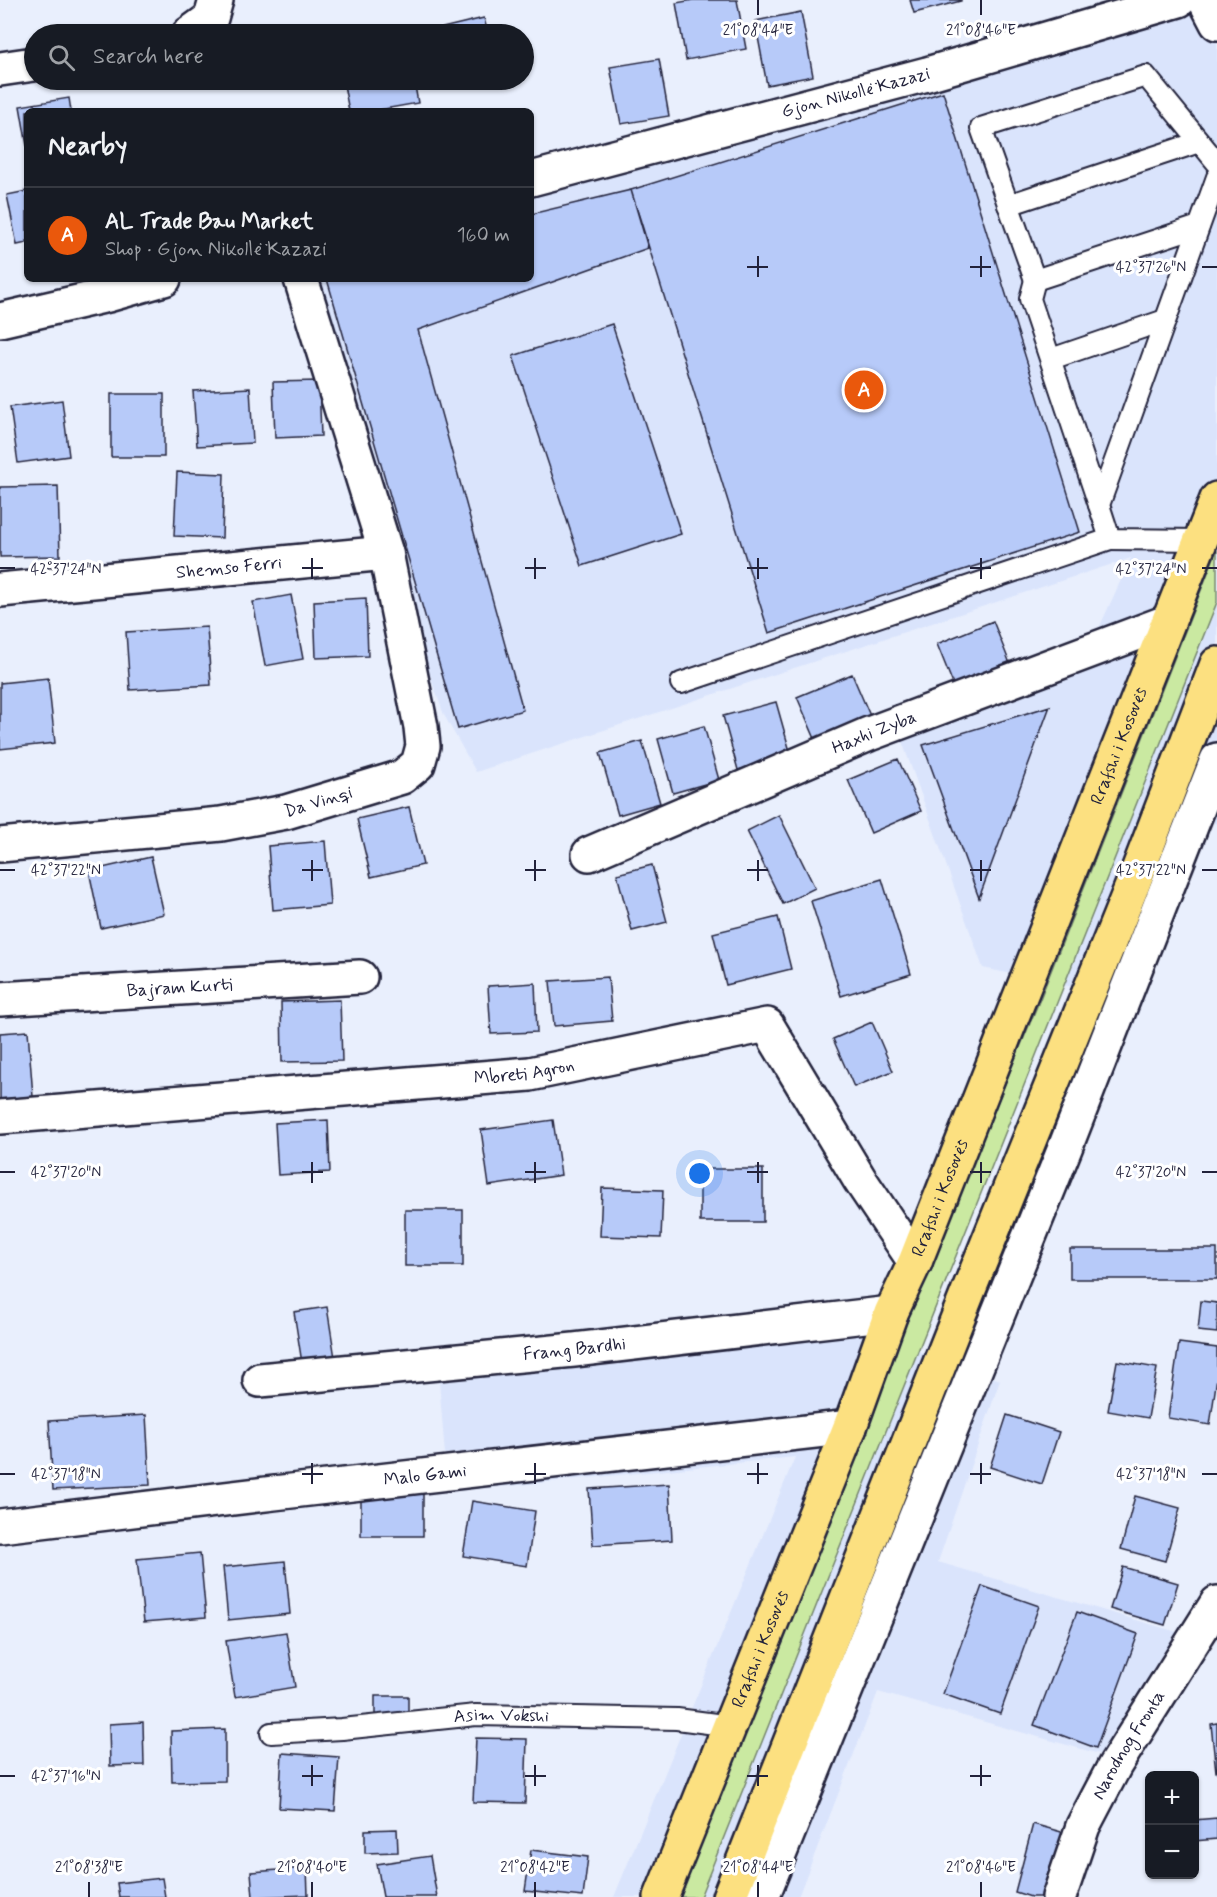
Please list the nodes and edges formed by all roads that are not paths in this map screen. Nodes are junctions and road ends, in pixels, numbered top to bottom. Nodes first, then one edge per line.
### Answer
1 (216, 0) edge
2 (1179, 0) edge
3 (1205, 0) edge
4 (1217, 23) edge
5 (202, 24) edge
6 (24, 65) edge
7 (0, 69) edge
8 (1199, 142) junction
9 (1217, 163) edge
10 (1217, 177) edge
11 (534, 178) edge
12 (1008, 205) junction
13 (1199, 226) junction
14 (1035, 280) junction
15 (154, 282) edge
16 (302, 282) edge
17 (0, 320) edge
18 (1165, 320) junction
19 (1051, 359) junction
20 (1217, 499) edge
21 (1099, 504) junction
22 (1110, 539) junction
23 (1201, 540) junction
24 (386, 553) junction
25 (0, 590) edge
26 (1167, 622) junction
27 (1217, 664) edge
28 (681, 683) dead end
29 (1217, 760) edge
30 (0, 845) edge
31 (589, 854) dead end
32 (360, 977) dead end
33 (0, 999) edge
34 (0, 1117) edge
35 (915, 1262) junction
36 (891, 1313) junction
37 (260, 1380) dead end
38 (850, 1427) junction
39 (0, 1526) edge
40 (1217, 1603) edge
41 (731, 1726) junction
42 (271, 1733) dead end
43 (661, 1897) edge
44 (729, 1897) edge
45 (762, 1897) edge
46 (1059, 1897) edge

1 - 5 street
2 - 11 street, Gjon Nikollë Kazazi
3 - 4 street
6 - 7 street
8 - 9 lane
8 - 12 lane
8 - 12 lane
10 - 13 lane
12 - 14 lane
13 - 14 lane
13 - 18 lane
14 - 19 lane
15 - 17 street
16 - 24 street
18 - 19 lane
18 - 21 lane
19 - 21 lane
20 - 23 highway, Rrafshi i Kosovës
21 - 22 lane
22 - 23 lane
22 - 28 lane
23 - 26 highway, Rrafshi i Kosovës
24 - 25 street, Shemso Ferri
24 - 30 street, Da Vinqi
26 - 31 street, Haxhi Zyba
26 - 35 highway, Rrafshi i Kosovës
27 - 44 highway
29 - 45 street
32 - 33 street, Bajram Kurti
34 - 35 street, Mbreti Agron
35 - 36 highway, Rrafshi i Kosovës
36 - 37 street, Frang Bardhi
36 - 38 highway, Rrafshi i Kosovës
38 - 39 street, Malo Gami
38 - 41 highway, Rrafshi i Kosovës
40 - 46 street, Narodnog Fronta
41 - 42 lane, Asim Vokshi
41 - 43 highway, Rrafshi i Kosovës

